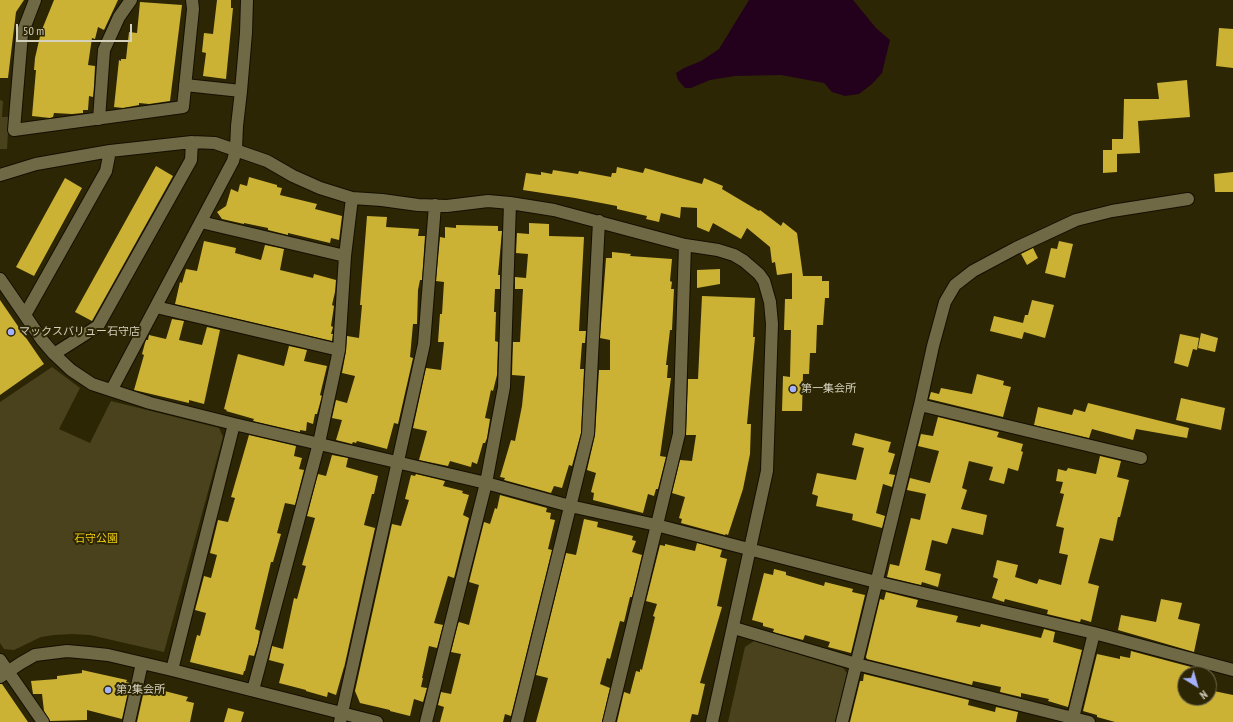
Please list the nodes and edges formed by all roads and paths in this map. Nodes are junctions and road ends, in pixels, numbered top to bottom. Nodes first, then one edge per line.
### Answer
1 (34, 0) edge
2 (131, 0) edge
3 (192, 0) edge
4 (247, 0) edge
5 (185, 85) junction
6 (241, 91) junction
7 (99, 119) junction
8 (192, 142) junction
9 (236, 149) junction
10 (110, 151) junction
11 (0, 175) edge
12 (352, 198) junction
13 (1188, 199) dead end
14 (510, 203) junction
15 (435, 205) junction
16 (599, 221) junction
17 (201, 222) junction
18 (685, 245) junction
19 (345, 256) junction
20 (0, 279) edge
21 (156, 307) junction
22 (25, 315) junction
23 (339, 350) junction
24 (54, 354) junction
25 (112, 390) junction
26 (920, 405) junction
27 (234, 424) junction
28 (319, 443) junction
29 (1141, 458) dead end
30 (398, 461) junction
31 (486, 483) junction
32 (570, 506) junction
33 (656, 525) junction
34 (749, 550) junction
35 (876, 582) junction
36 (734, 628) junction
37 (1094, 633) junction
38 (0, 660) edge
39 (142, 663) junction
40 (856, 664) junction
41 (172, 670) junction
42 (1233, 670) edge
43 (4, 674) edge
44 (253, 690) junction
45 (341, 718) edge
46 (1072, 720) edge
47 (43, 722) edge
48 (129, 722) edge
49 (377, 722) edge
50 (426, 722) edge
51 (517, 722) edge
52 (609, 722) edge
53 (712, 722) edge
54 (842, 722) edge
55 (1089, 722) edge

1 - 7 street
2 - 7 street
3 - 5 street
4 - 6 street
5 - 6 street
5 - 7 street
6 - 9 street
8 - 9 street
8 - 10 street
8 - 24 street
9 - 12 street
9 - 17 street
10 - 11 street
10 - 22 street
12 - 15 street
12 - 19 street
13 - 26 street
14 - 15 street
14 - 16 street
14 - 31 street
15 - 30 street
16 - 18 street
16 - 32 street
17 - 19 street
17 - 21 street
18 - 33 street
18 - 34 street
19 - 23 street
20 - 22 street
21 - 23 street
21 - 25 street
22 - 24 street
23 - 28 street
24 - 25 street
25 - 27 street
26 - 29 street
26 - 35 street
27 - 28 street
27 - 41 street
28 - 30 street
28 - 44 street
30 - 31 street
30 - 45 street
31 - 32 street
31 - 50 street
32 - 33 street
32 - 51 street
33 - 34 street
33 - 52 street
34 - 35 street
34 - 36 street
35 - 37 street
35 - 40 street
36 - 40 street
36 - 53 street
37 - 42 street
37 - 46 street
38 - 43 street
39 - 41 street
39 - 43 street
39 - 48 street
40 - 46 street
40 - 54 street
41 - 44 street
43 - 47 street
44 - 45 street
45 - 49 street
46 - 55 street

